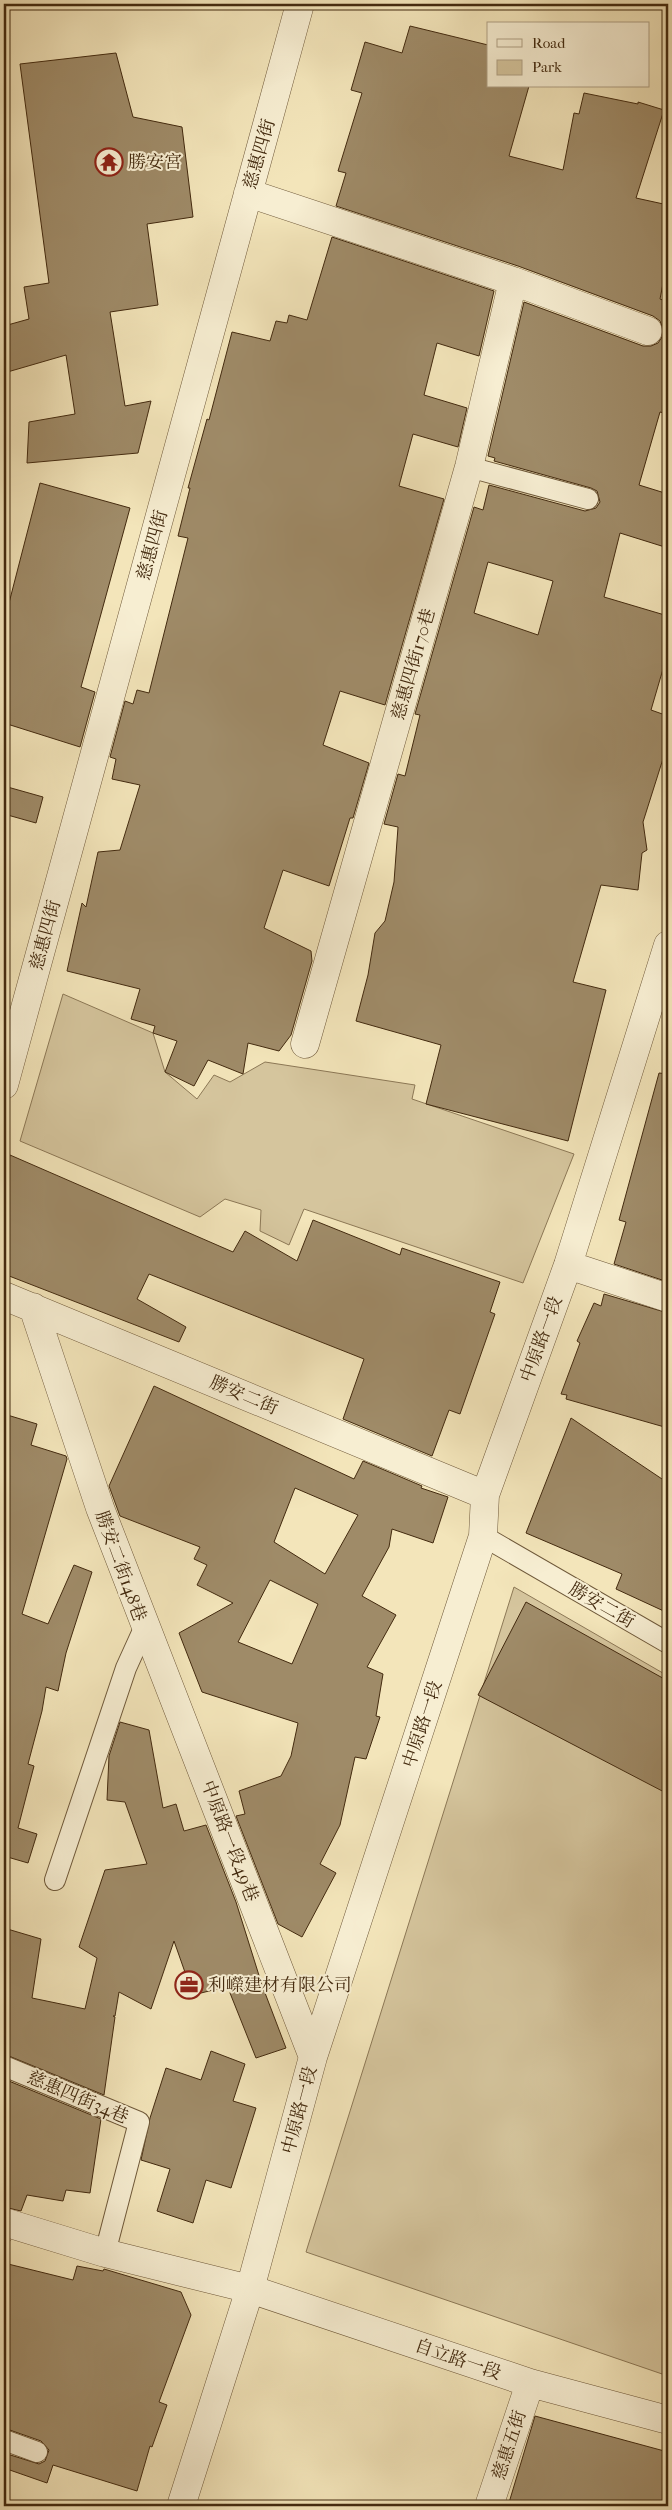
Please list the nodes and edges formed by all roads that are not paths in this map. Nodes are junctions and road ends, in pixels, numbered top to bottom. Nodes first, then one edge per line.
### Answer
1 (300, 4) edge
2 (248, 192) junction
3 (513, 281) junction
4 (648, 331) dead end
5 (469, 467) junction
6 (588, 499) dead end
7 (668, 945) edge
8 (305, 1044) dead end
9 (4, 1085) edge
10 (568, 1265) junction
11 (4, 1296) edge
12 (668, 1298) edge
13 (33, 1307) junction
14 (485, 1495) junction
15 (483, 1536) junction
16 (146, 1624) junction
17 (668, 1643) edge
18 (55, 1880) dead end
19 (313, 2057) junction
20 (4, 2066) edge
21 (4, 2222) edge
22 (105, 2253) junction
23 (250, 2289) junction
24 (530, 2383) junction
25 (668, 2420) edge
26 (4, 2440) edge
27 (37, 2452) dead end
28 (181, 2506) edge
29 (489, 2506) edge

1 - 2 street, 慈惠四街
2 - 3 street
2 - 9 street, 慈惠四街
3 - 4 street
3 - 5 street, 慈惠四街170巷
5 - 6 lane
5 - 8 street, 慈惠四街170巷
7 - 10 street, 中原路一段
10 - 12 street
10 - 14 street, 中原路一段
11 - 13 street, 勝安二街
13 - 14 street, 勝安二街
13 - 16 street, 勝安二街148巷
14 - 15 street, 中原路一段
15 - 17 lane, 勝安二街
15 - 19 street, 中原路一段
16 - 18 lane, 勝安二街148巷
16 - 19 street, 中原路一段49巷
19 - 23 street, 中原路一段
20 - 22 lane, 慈惠四街34巷
21 - 22 street, 自立路一段
22 - 23 street, 自立路一段
23 - 24 street, 自立路一段
23 - 28 street, 中原路一段
24 - 25 street, 自立路一段
24 - 29 street, 慈惠五街
26 - 27 lane

